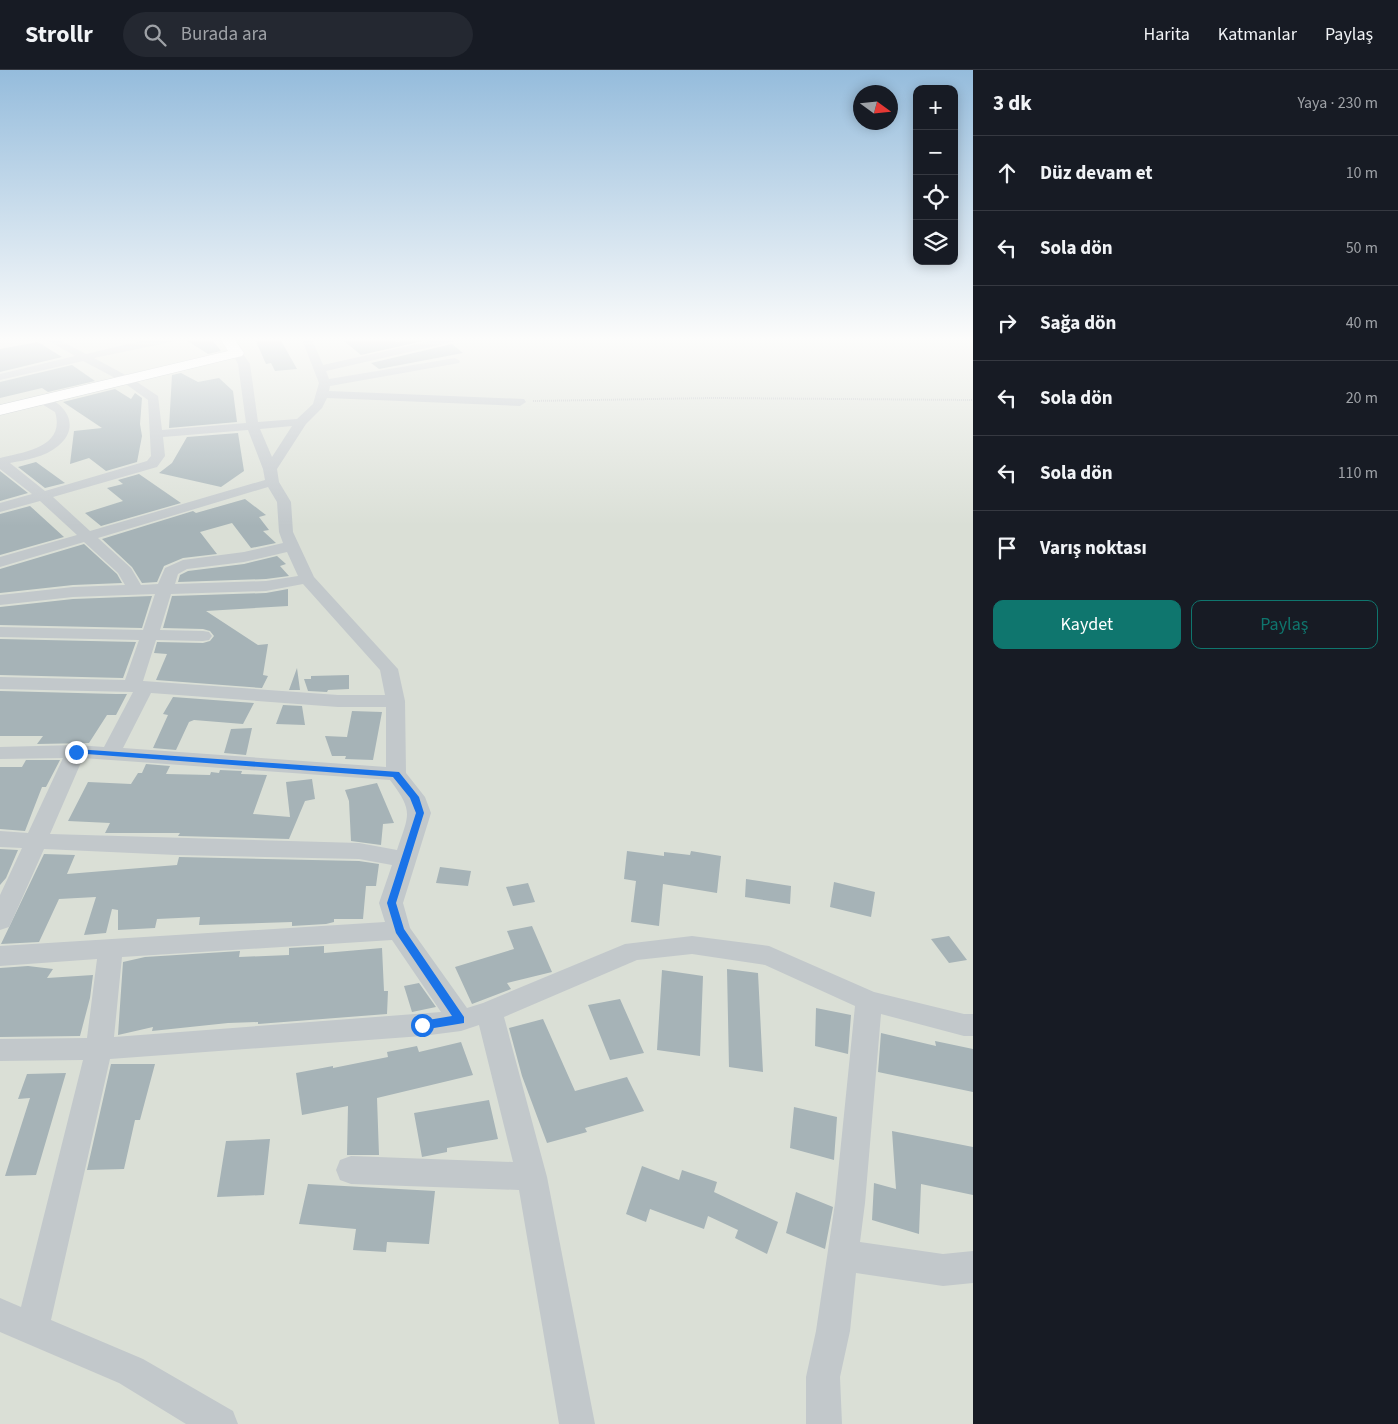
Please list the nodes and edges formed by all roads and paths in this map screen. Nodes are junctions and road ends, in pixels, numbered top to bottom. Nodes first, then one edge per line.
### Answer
1 (44, 400) joint
2 (154, 400) edge
3 (249, 400) edge
4 (320, 400) edge
5 (493, 400) edge
6 (607, 400) edge
7 (856, 400) edge
8 (961, 400) edge
9 (520, 402) joint
10 (0, 410) edge
11 (301, 422) junction
12 (252, 425) junction
13 (155, 434) junction
14 (0, 462) edge
15 (271, 475) junction
16 (43, 496) junction
17 (0, 508) edge
18 (86, 535) junction
19 (292, 546) junction
20 (0, 562) edge
21 (307, 579) junction
22 (135, 589) junction
23 (166, 589) junction
24 (0, 600) edge
25 (0, 632) edge
26 (150, 635) junction
27 (203, 636) dead end
28 (0, 683) edge
29 (138, 687) junction
30 (396, 701) junction
31 (76, 752) junction
32 (0, 753) edge
33 (110, 754) junction
34 (396, 774) junction
35 (0, 839) edge
36 (36, 840) junction
37 (405, 859) junction
38 (0, 921) edge
39 (399, 930) junction
40 (112, 948) junction
41 (0, 956) edge
42 (869, 1001) junction
43 (475, 1016) junction
44 (973, 1025) edge
45 (99, 1049) junction
46 (0, 1050) edge
47 (351, 1170) dead end
48 (532, 1177) junction
49 (842, 1254) junction
50 (973, 1267) edge
51 (0, 1315) edge
52 (32, 1330) junction
53 (220, 1424) edge
54 (577, 1424) edge
55 (824, 1424) edge

1 - 10 street
1 - 14 street
2 - 13 street
3 - 12 street
4 - 11 street
5 - 9 street
6 - 9 path
7 - 8 path
11 - 12 street
11 - 15 street
12 - 13 street
12 - 15 street
13 - 16 street
14 - 16 street
15 - 18 street
15 - 19 street
16 - 17 street
16 - 18 street
18 - 20 street
18 - 22 street
19 - 21 street
19 - 23 street
21 - 23 street
21 - 30 street
22 - 23 street
22 - 24 street
23 - 26 street
25 - 26 street
26 - 27 street
26 - 29 street
28 - 29 street
29 - 30 street
29 - 33 street
30 - 34 street
31 - 32 street
31 - 33 street
31 - 36 street
33 - 34 street
34 - 37 street
35 - 36 street
36 - 37 street
36 - 38 street
37 - 39 street
39 - 40 street
39 - 43 street
40 - 41 street
40 - 45 street
42 - 43 street
42 - 44 street
42 - 49 street
43 - 45 street
43 - 48 street
45 - 46 street
45 - 52 street
47 - 48 street
48 - 54 street
49 - 50 street
49 - 55 street
51 - 52 street
52 - 53 street

